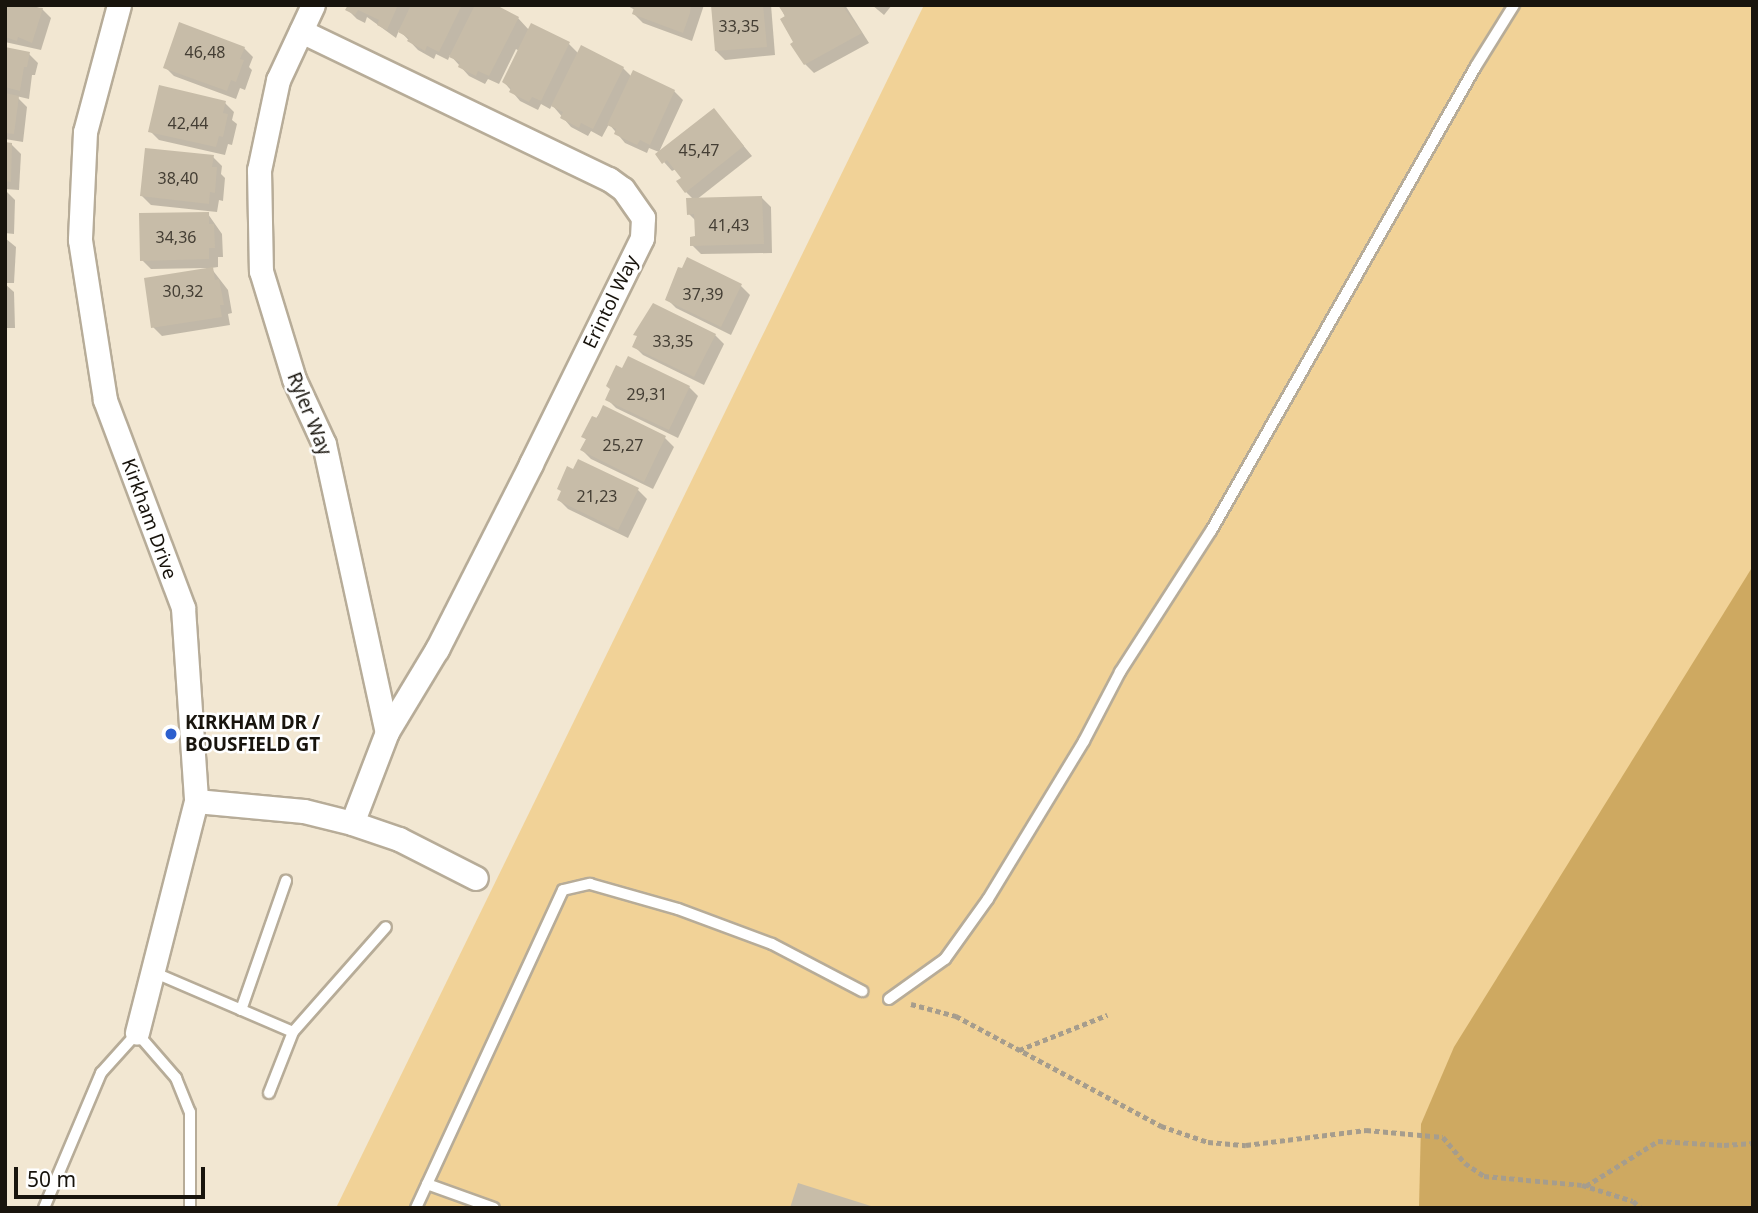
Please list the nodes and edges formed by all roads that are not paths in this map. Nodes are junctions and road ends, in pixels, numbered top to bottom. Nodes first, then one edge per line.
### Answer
1 (119, 5) edge
2 (313, 5) edge
3 (1514, 5) edge
4 (301, 31) junction
5 (387, 732) junction
6 (196, 801) junction
7 (352, 823) junction
8 (476, 877) dead end
9 (286, 881) dead end
10 (386, 927) dead end
11 (153, 972) junction
12 (862, 991) dead end
13 (889, 999) road end
14 (241, 1010) junction
15 (137, 1032) junction
16 (293, 1032) junction
17 (269, 1093) dead end
18 (427, 1184) junction
19 (44, 1208) edge
20 (190, 1208) edge
21 (416, 1208) edge
22 (494, 1208) edge

1 - 6 street, Kirkham Drive
2 - 4 street, Ryler Way
3 - 13 lane
4 - 5 street, Ryler Way
4 - 5 street, Erintol Way
5 - 7 street
6 - 7 street
6 - 11 street, Kirkham Drive
7 - 8 street
9 - 14 lane
10 - 16 lane
11 - 14 lane
11 - 15 street, Kirkham Drive
12 - 18 lane
14 - 16 lane
15 - 19 lane
15 - 20 lane
16 - 17 lane
18 - 21 lane
18 - 22 lane

